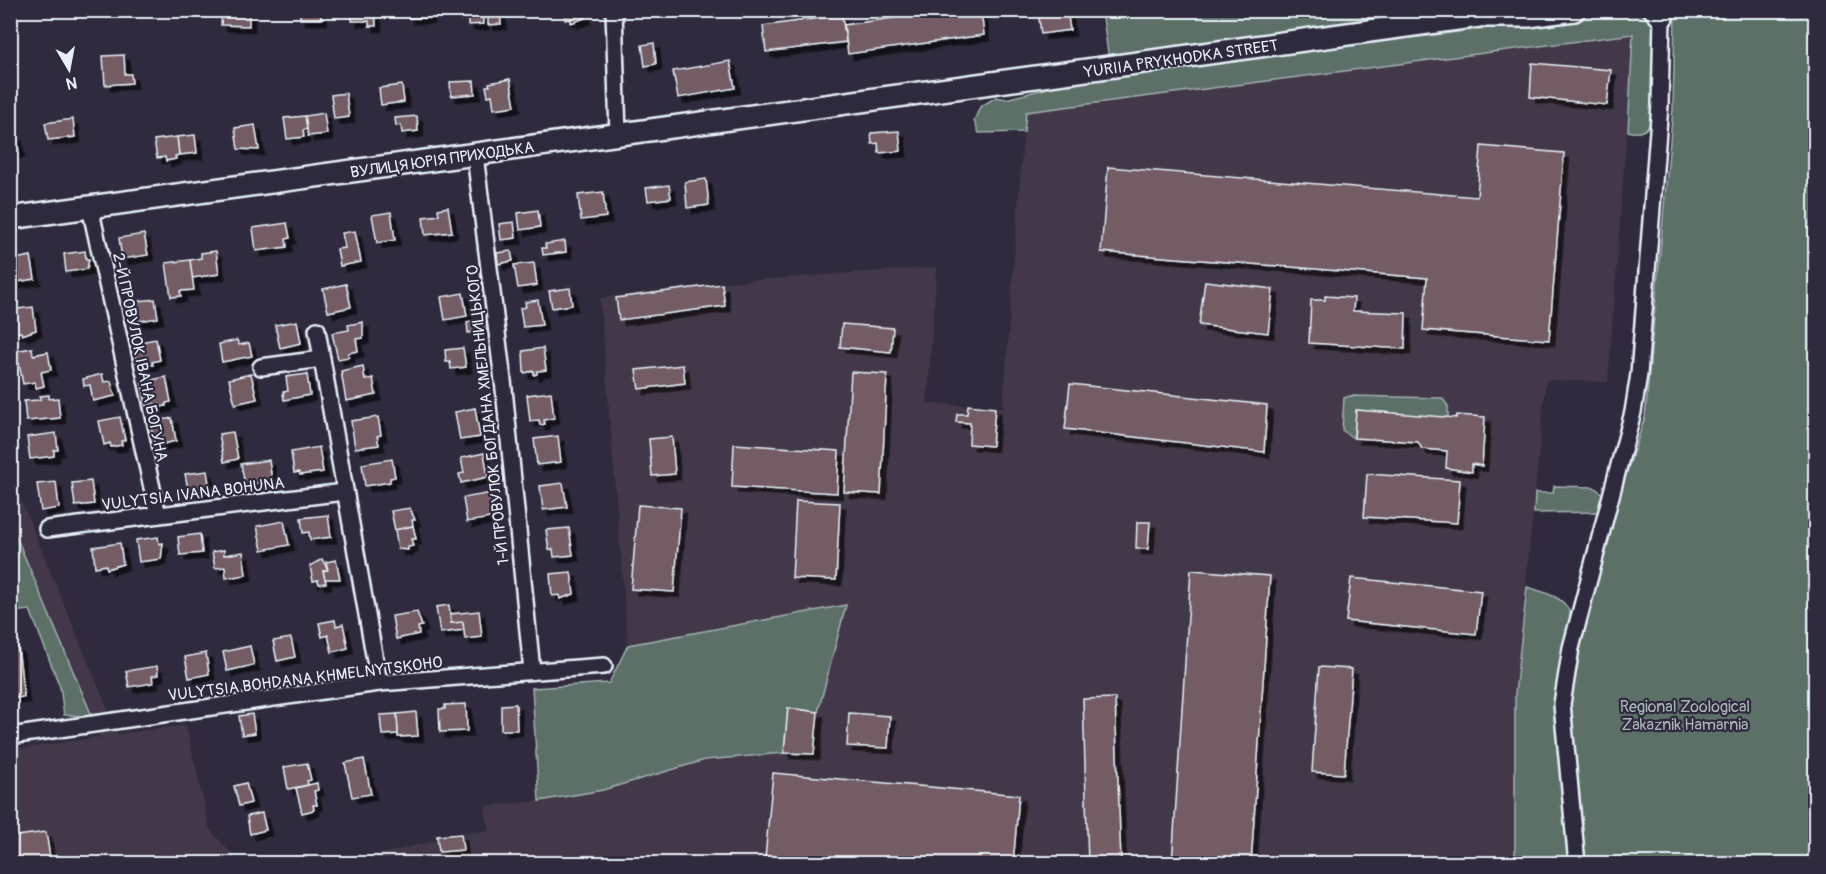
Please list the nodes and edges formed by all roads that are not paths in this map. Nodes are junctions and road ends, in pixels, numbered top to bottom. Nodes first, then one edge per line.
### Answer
1 (614, 10) edge
2 (1574, 10) edge
3 (1661, 12) edge
4 (1489, 13) edge
5 (618, 135) junction
6 (475, 155) junction
7 (90, 207) junction
8 (10, 218) edge
9 (317, 330) dead end
10 (322, 359) junction
11 (261, 367) dead end
12 (344, 492) junction
13 (158, 515) junction
14 (47, 529) dead end
15 (604, 666) dead end
16 (532, 671) junction
17 (379, 683) junction
18 (10, 736) edge
19 (1577, 864) edge

1 - 5 street
2 - 4 street, ВУЛИЦЯ ЮРІЯ ПРИХОДЬКА
3 - 19 street
4 - 5 street, ВУЛИЦЯ ЮРІЯ ПРИХОДЬКА
5 - 6 street, ВУЛИЦЯ ЮРІЯ ПРИХОДЬКА
6 - 7 street, ВУЛИЦЯ ЮРІЯ ПРИХОДЬКА
6 - 16 street, 1-Й ПРОВУЛОК БОГДАНА ХМЕЛЬНИЦЬКОГО
7 - 8 street, ВУЛИЦЯ ЮРІЯ ПРИХОДЬКА
7 - 13 street, 2-Й ПРОВУЛОК ІВАНА БОГУНА
9 - 10 street
10 - 11 street
10 - 12 street
12 - 13 street, VULYTSIA IVANA BOHUNA
12 - 17 street
13 - 14 street, VULYTSIA IVANA BOHUNA
15 - 16 street, VULYTSIA BOHDANA KHMELNYTSKOHO
16 - 17 street, VULYTSIA BOHDANA KHMELNYTSKOHO
17 - 18 street, VULYTSIA BOHDANA KHMELNYTSKOHO

